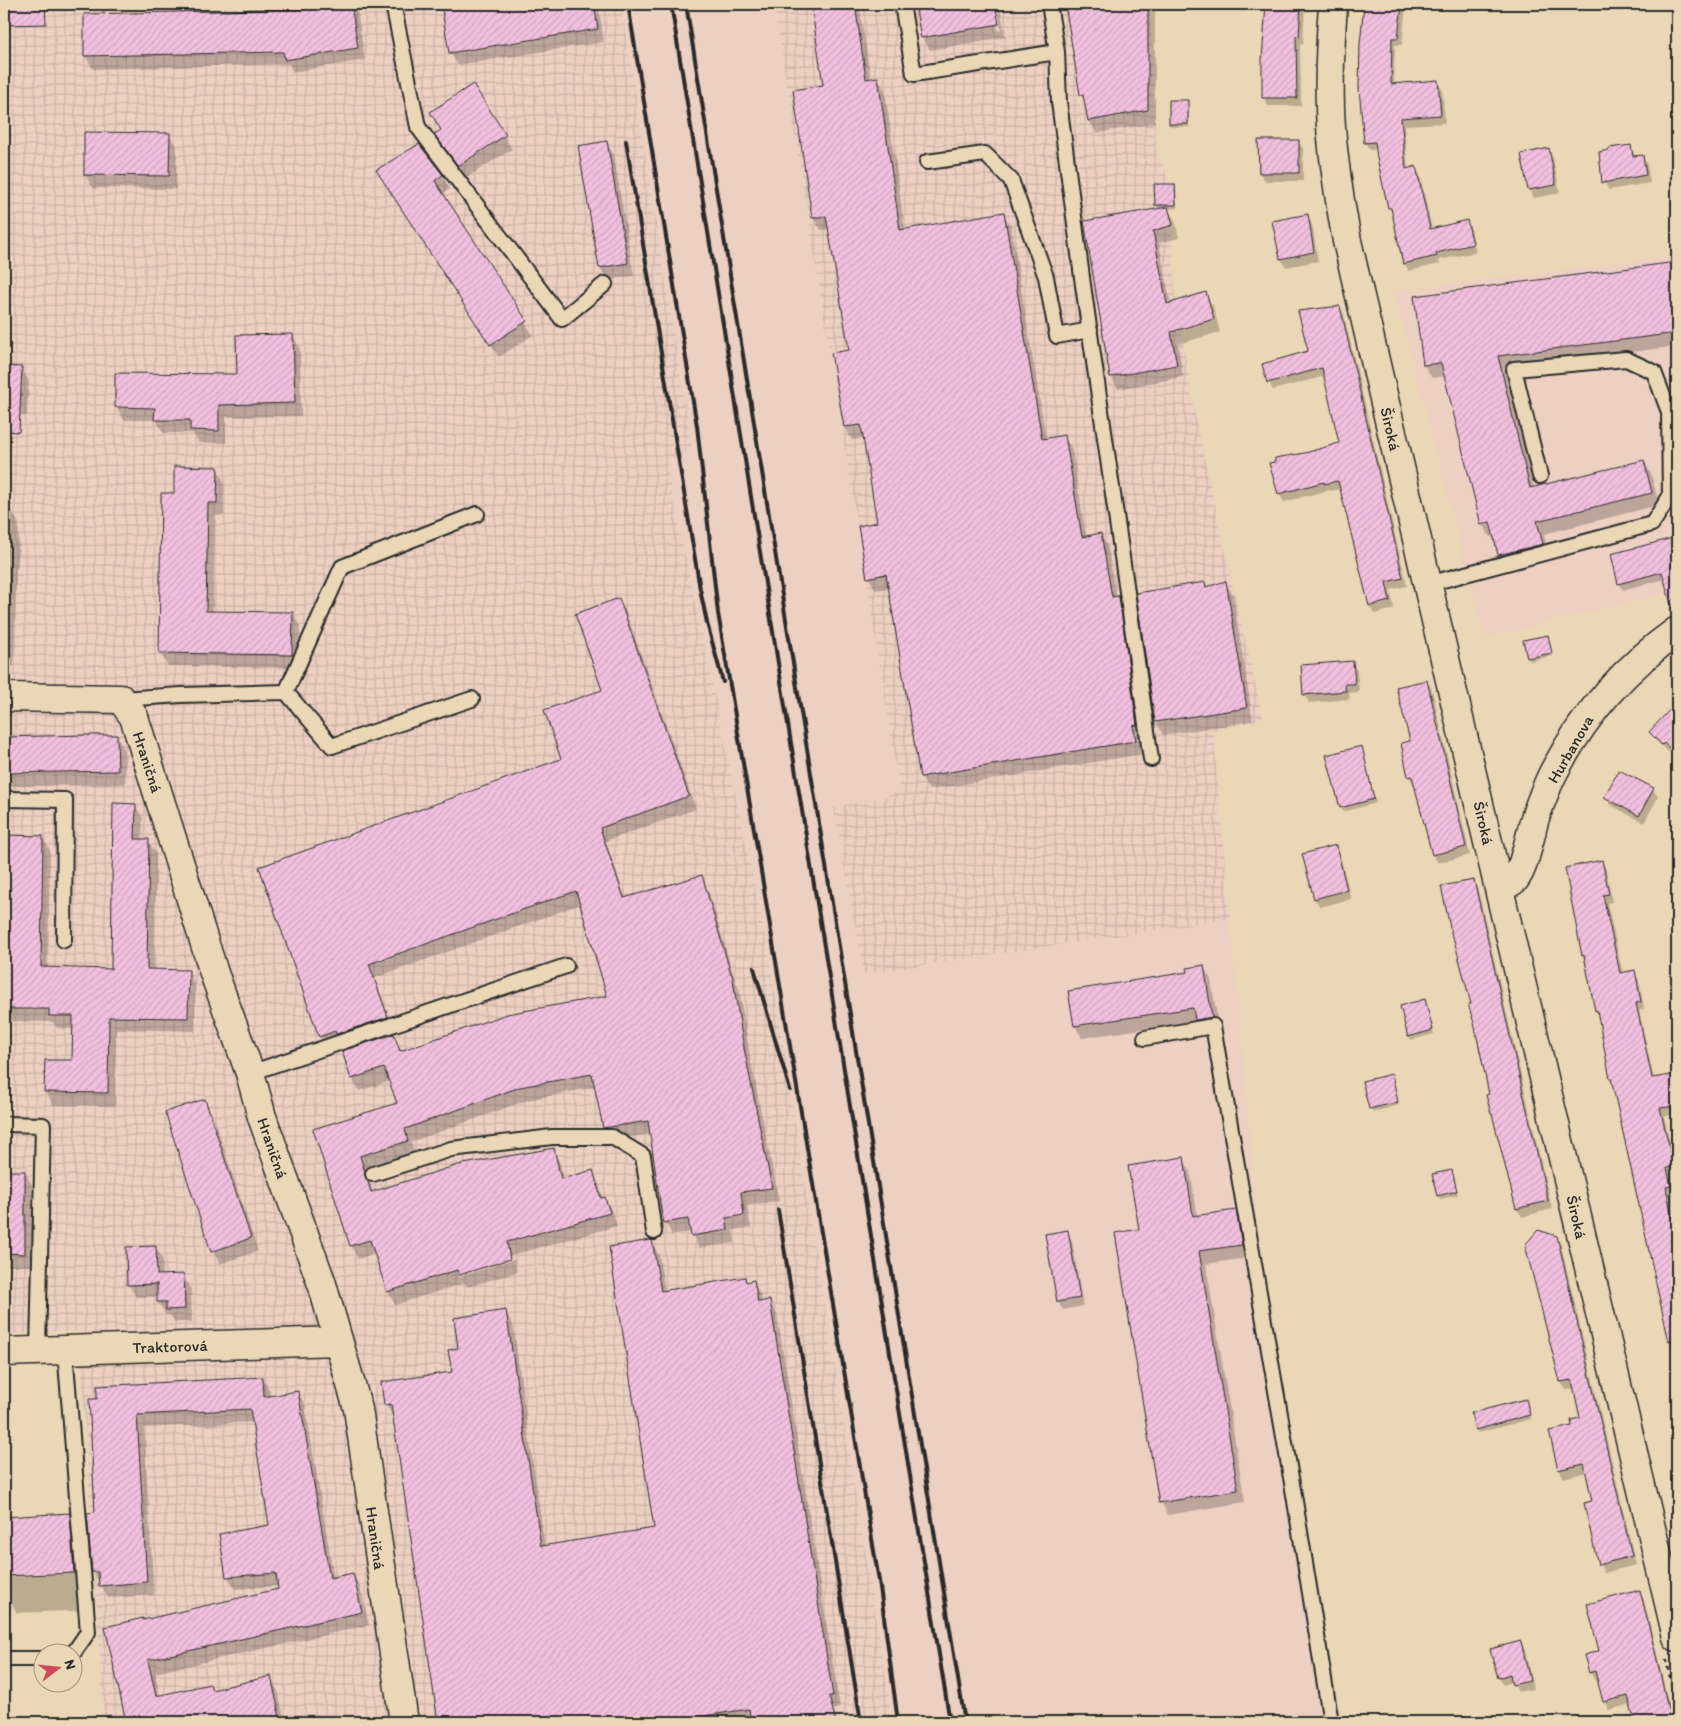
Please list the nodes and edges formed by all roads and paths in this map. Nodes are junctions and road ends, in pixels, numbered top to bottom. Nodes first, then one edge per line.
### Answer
1 (393, 4) edge
2 (902, 4) edge
3 (1049, 4) edge
4 (1333, 4) edge
5 (1057, 52) junction
6 (927, 162) dead end
7 (605, 284) dead end
8 (1090, 330) junction
9 (1540, 476) dead end
10 (478, 514) dead end
11 (1428, 584) junction
12 (1677, 631) edge
13 (286, 692) junction
14 (4, 696) edge
15 (121, 699) junction
16 (472, 699) dead end
17 (1151, 759) dead end
18 (4, 799) edge
19 (1499, 889) junction
20 (64, 940) dead end
21 (566, 966) dead end
22 (1145, 1038) dead end
23 (250, 1073) junction
24 (4, 1124) edge
25 (373, 1174) dead end
26 (654, 1232) dead end
27 (337, 1341) junction
28 (38, 1350) junction
29 (65, 1350) junction
30 (4, 1352) edge
31 (1677, 1637) edge
32 (80, 1644) edge
33 (32, 1659) edge
34 (4, 1660) edge
35 (404, 1722) edge
36 (1331, 1722) edge

1 - 7 lane
2 - 5 lane
3 - 5 lane
4 - 11 street, Široká
5 - 8 lane
6 - 8 lane
8 - 17 lane
9 - 11 lane
10 - 13 lane
11 - 19 street, Široká
12 - 19 street, Hurbanova
13 - 15 lane
13 - 16 lane
14 - 15 street
15 - 23 street, Hraničná
18 - 20 lane
19 - 31 street, Široká
21 - 23 lane
22 - 36 lane
23 - 27 street, Hraničná
24 - 28 lane
25 - 26 lane
27 - 29 street, Traktorová
27 - 35 street, Hraničná
28 - 29 street, Traktorová
28 - 30 street, Traktorová
29 - 32 lane
33 - 34 lane

